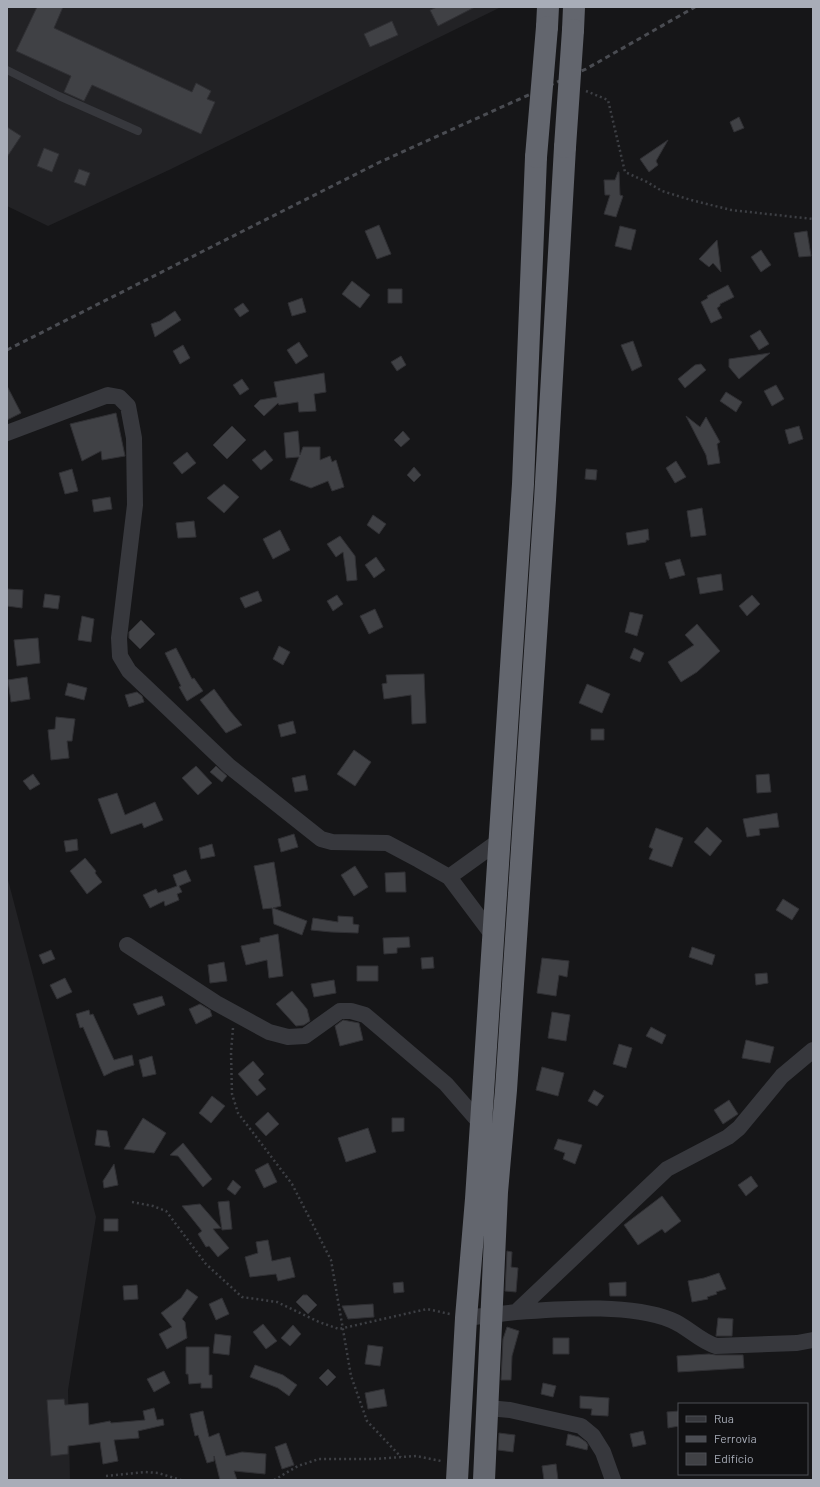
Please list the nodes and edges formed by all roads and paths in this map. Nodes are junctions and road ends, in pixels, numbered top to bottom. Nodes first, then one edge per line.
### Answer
1 (574, 7) edge
2 (547, 17) edge
3 (7, 70) edge
4 (583, 98) dead end
5 (138, 131) dead end
6 (813, 218) edge
7 (7, 433) edge
8 (499, 841) junction
9 (449, 877) junction
10 (494, 937) junction
11 (127, 945) dead end
12 (235, 1013) junction
13 (813, 1050) edge
14 (480, 1123) junction
15 (132, 1202) dead end
16 (516, 1312) junction
17 (492, 1315) junction
18 (466, 1318) junction
19 (343, 1328) junction
20 (813, 1340) edge
21 (488, 1408) junction
22 (401, 1457) junction
23 (458, 1472) edge
24 (106, 1476) dead end
25 (181, 1480) edge
26 (274, 1480) edge
27 (484, 1480) edge
28 (613, 1480) edge

1 - 17 highway, bridge
2 - 8 highway, bridge
3 - 5 lane
4 - 6 path
7 - 9 street
8 - 9 street
8 - 10 highway
9 - 10 street
10 - 14 highway
11 - 12 street
12 - 14 street
12 - 19 path
13 - 16 street
14 - 18 highway
15 - 19 path
16 - 17 street
16 - 20 street
17 - 18 street
17 - 21 highway
18 - 19 path
18 - 23 highway
19 - 22 path
21 - 27 highway
21 - 28 street
22 - 23 path
22 - 26 path
24 - 25 path

